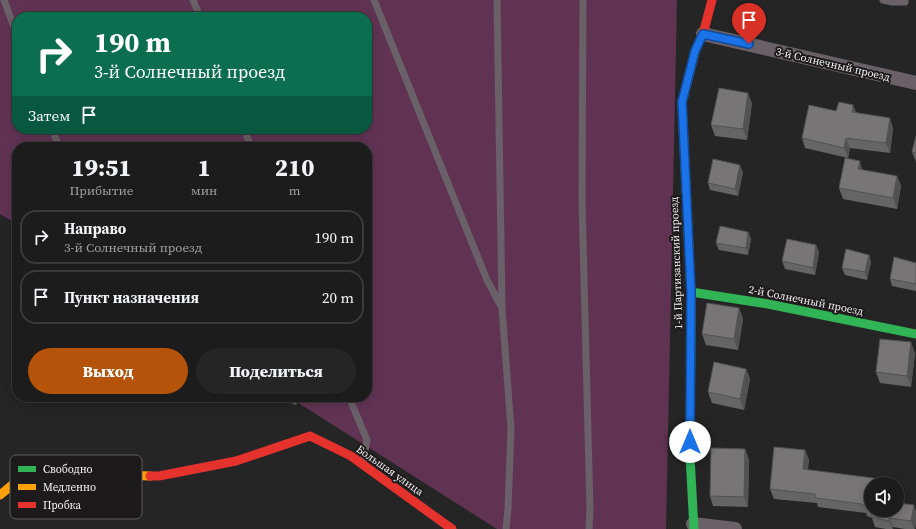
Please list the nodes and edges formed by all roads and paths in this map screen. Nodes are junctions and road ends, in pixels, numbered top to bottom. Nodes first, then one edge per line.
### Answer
1 (4, 0) edge
2 (193, 0) edge
3 (374, 0) edge
4 (498, 0) edge
5 (583, 0) edge
6 (712, 0) edge
7 (883, 0) edge
8 (905, 0) edge
9 (198, 12) edge
10 (12, 22) edge
11 (703, 34) junction
12 (916, 83) edge
13 (691, 292) junction
14 (502, 308) junction
15 (916, 334) edge
16 (351, 402) edge
17 (362, 464) junction
18 (142, 475) edge
19 (10, 487) edge
20 (0, 495) edge
21 (694, 526) edge
22 (452, 529) edge
23 (506, 529) edge
24 (589, 529) edge
25 (735, 529) edge

1 - 10 lane
2 - 9 lane
3 - 14 lane
4 - 14 lane
5 - 24 lane
6 - 11 street, 1-й Партизанский проезд
7 - 8 lane
11 - 12 street, 3-й Солнечный проезд
11 - 13 street, 1-й Партизанский проезд
13 - 15 street, 2-й Солнечный проезд
13 - 21 street, 1-й Партизанский проезд
14 - 23 lane
16 - 17 lane
17 - 18 street, Большая улица
17 - 22 street, Большая улица
19 - 20 street, Большая улица
21 - 25 street

